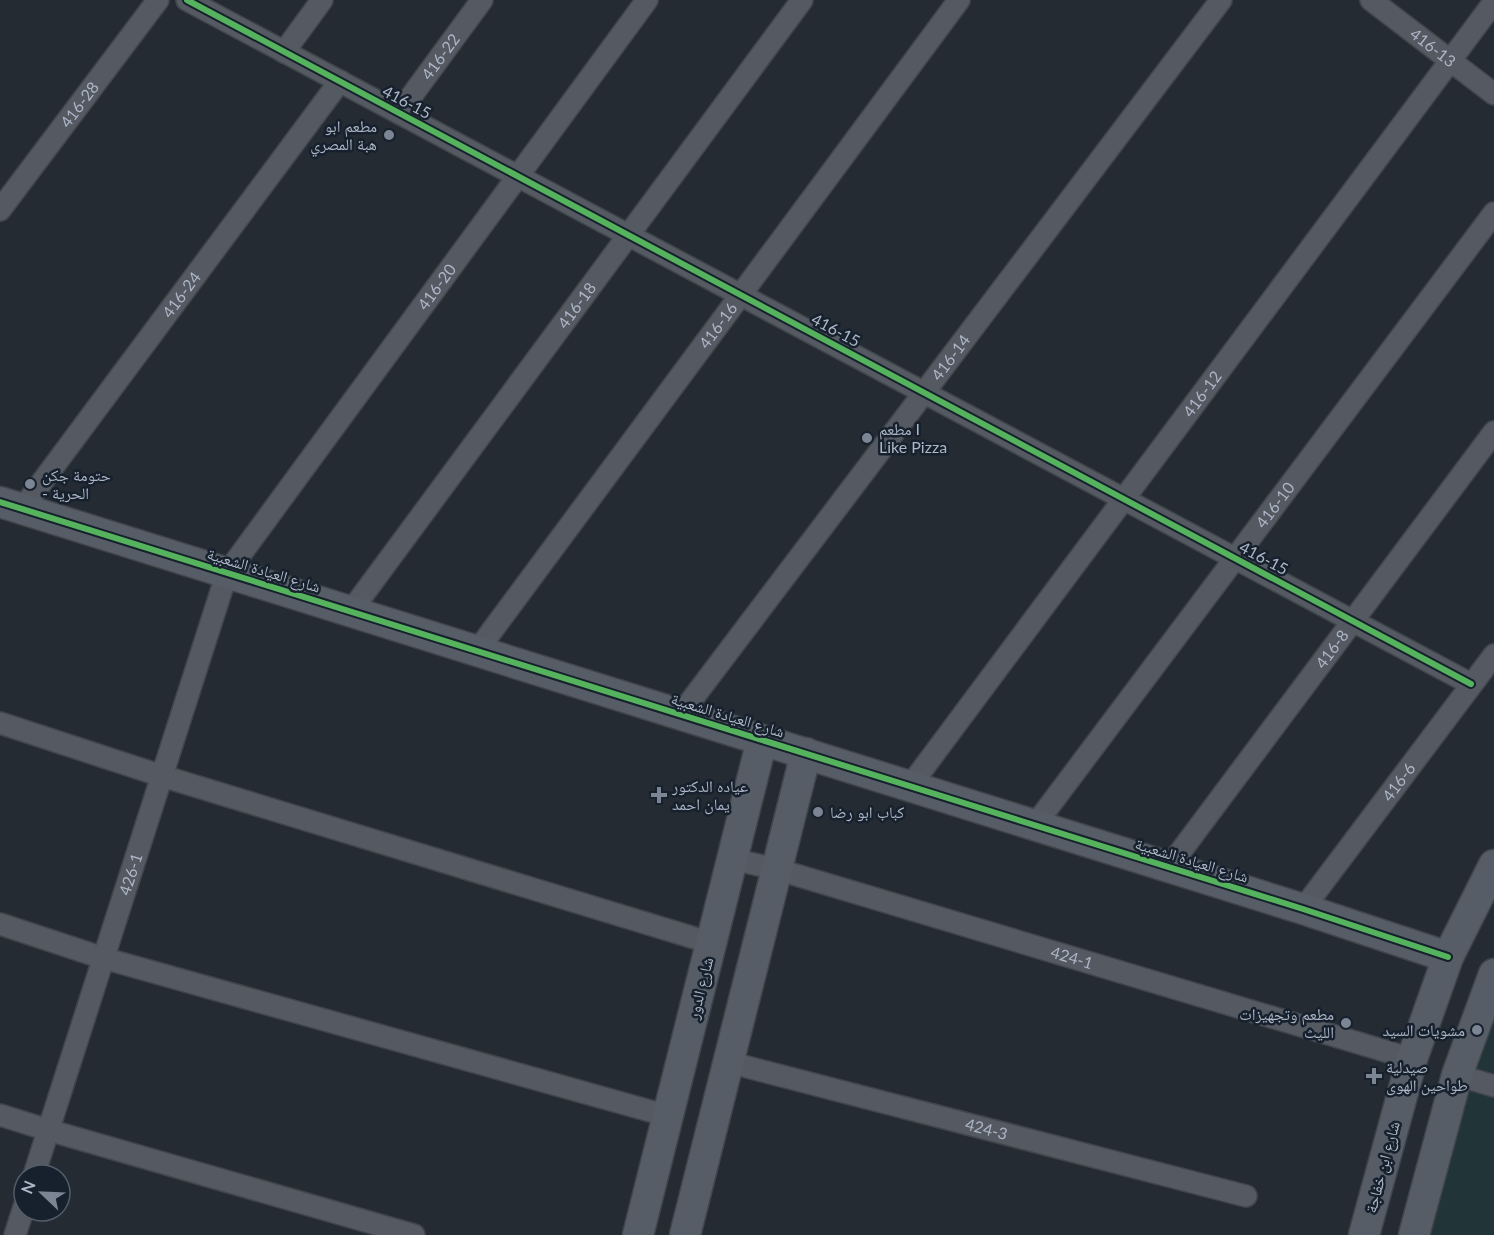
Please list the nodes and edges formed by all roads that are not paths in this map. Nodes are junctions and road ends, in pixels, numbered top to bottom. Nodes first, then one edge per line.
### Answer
1 (158, 0) edge
2 (187, 0) edge
3 (322, 0) edge
4 (483, 0) edge
5 (647, 0) edge
6 (802, 0) edge
7 (959, 0) edge
8 (1221, 0) edge
9 (1371, 0) edge
10 (1494, 2) edge
11 (284, 52) junction
12 (1450, 61) junction
13 (340, 81) junction
14 (1494, 94) edge
15 (399, 113) junction
16 (519, 176) junction
17 (0, 210) edge
18 (1494, 213) edge
19 (629, 235) junction
20 (741, 295) junction
21 (924, 393) junction
22 (1494, 432) edge
23 (1124, 499) junction
24 (11, 505) edge
25 (1235, 558) junction
26 (226, 573) junction
27 (351, 612) junction
28 (1353, 621) junction
29 (477, 651) junction
30 (1494, 655) edge
31 (1471, 684) junction
32 (681, 714) junction
33 (0, 723) edge
34 (762, 740) junction
35 (806, 753) junction
36 (162, 776) junction
37 (910, 786) junction
38 (1035, 825) junction
39 (732, 859) junction
40 (1494, 866) edge
41 (1169, 867) junction
42 (776, 869) junction
43 (1303, 909) junction
44 (0, 924) edge
45 (711, 943) junction
46 (1448, 957) junction
47 (103, 958) junction
48 (1493, 976) edge
49 (1412, 1059) junction
50 (728, 1062) junction
51 (1457, 1075) junction
52 (1494, 1086) edge
53 (0, 1114) edge
54 (668, 1116) junction
55 (48, 1130) junction
56 (38, 1163) edge
57 (1246, 1196) dead end
58 (414, 1235) edge
59 (638, 1235) edge
60 (684, 1235) edge
61 (1364, 1235) edge
62 (1414, 1235) edge

1 - 17 street, 416-28
2 - 11 street, 416-15
3 - 11 street
4 - 15 street, 416-22
5 - 16 street, 416-20
6 - 19 street, 416-18
7 - 20 street, 416-16
8 - 21 street, 416-14
9 - 12 street, 416-13
10 - 12 street, 416-12
11 - 13 street, 416-15
12 - 14 street, 416-13
12 - 23 street, 416-12
13 - 15 street, 416-15
13 - 24 street, 416-24
15 - 16 street, 416-15
16 - 19 street, 416-15
16 - 26 street, 416-20
18 - 25 street, 416-10
19 - 20 street, 416-15
19 - 27 street, 416-18
20 - 21 street, 416-15
20 - 29 street, 416-16
21 - 23 street, 416-15
21 - 32 street, 416-14
22 - 28 street, 416-8
23 - 25 street, 416-15
23 - 37 street, 416-12
24 - 26 street, شارع العيادة الشعبية
25 - 28 street, 416-15
25 - 38 street, 416-10
26 - 27 street, شارع العيادة الشعبية
26 - 36 street, 426-1
27 - 29 street, شارع العيادة الشعبية
28 - 31 street, 416-15
28 - 41 street, 416-8
29 - 32 street, شارع العيادة الشعبية
30 - 31 street, 416-6
31 - 43 street, 416-6
32 - 34 street, شارع العيادة الشعبية
33 - 36 street
34 - 35 street, شارع العيادة الشعبية
34 - 39 street, شارع الدور
35 - 37 street, شارع العيادة الشعبية
35 - 42 street
36 - 45 street
36 - 47 street, 426-1
37 - 38 street, شارع العيادة الشعبية
38 - 41 street, شارع العيادة الشعبية
39 - 42 street, 424-1
39 - 45 street, شارع الدور
40 - 46 street, شارع ابن خفاجة
41 - 43 street, شارع العيادة الشعبية
42 - 49 street, 424-1
42 - 50 street
43 - 46 street, شارع العيادة الشعبية
44 - 47 street
45 - 54 street, شارع الدور
46 - 49 street, شارع ابن خفاجة
47 - 54 street
47 - 55 street, 426-1
48 - 51 street
49 - 61 street, شارع ابن خفاجة
50 - 57 street, 424-3
50 - 60 street
51 - 52 street
51 - 62 street
53 - 55 street
54 - 59 street, شارع الدور
55 - 56 street, 426-1
55 - 58 street

